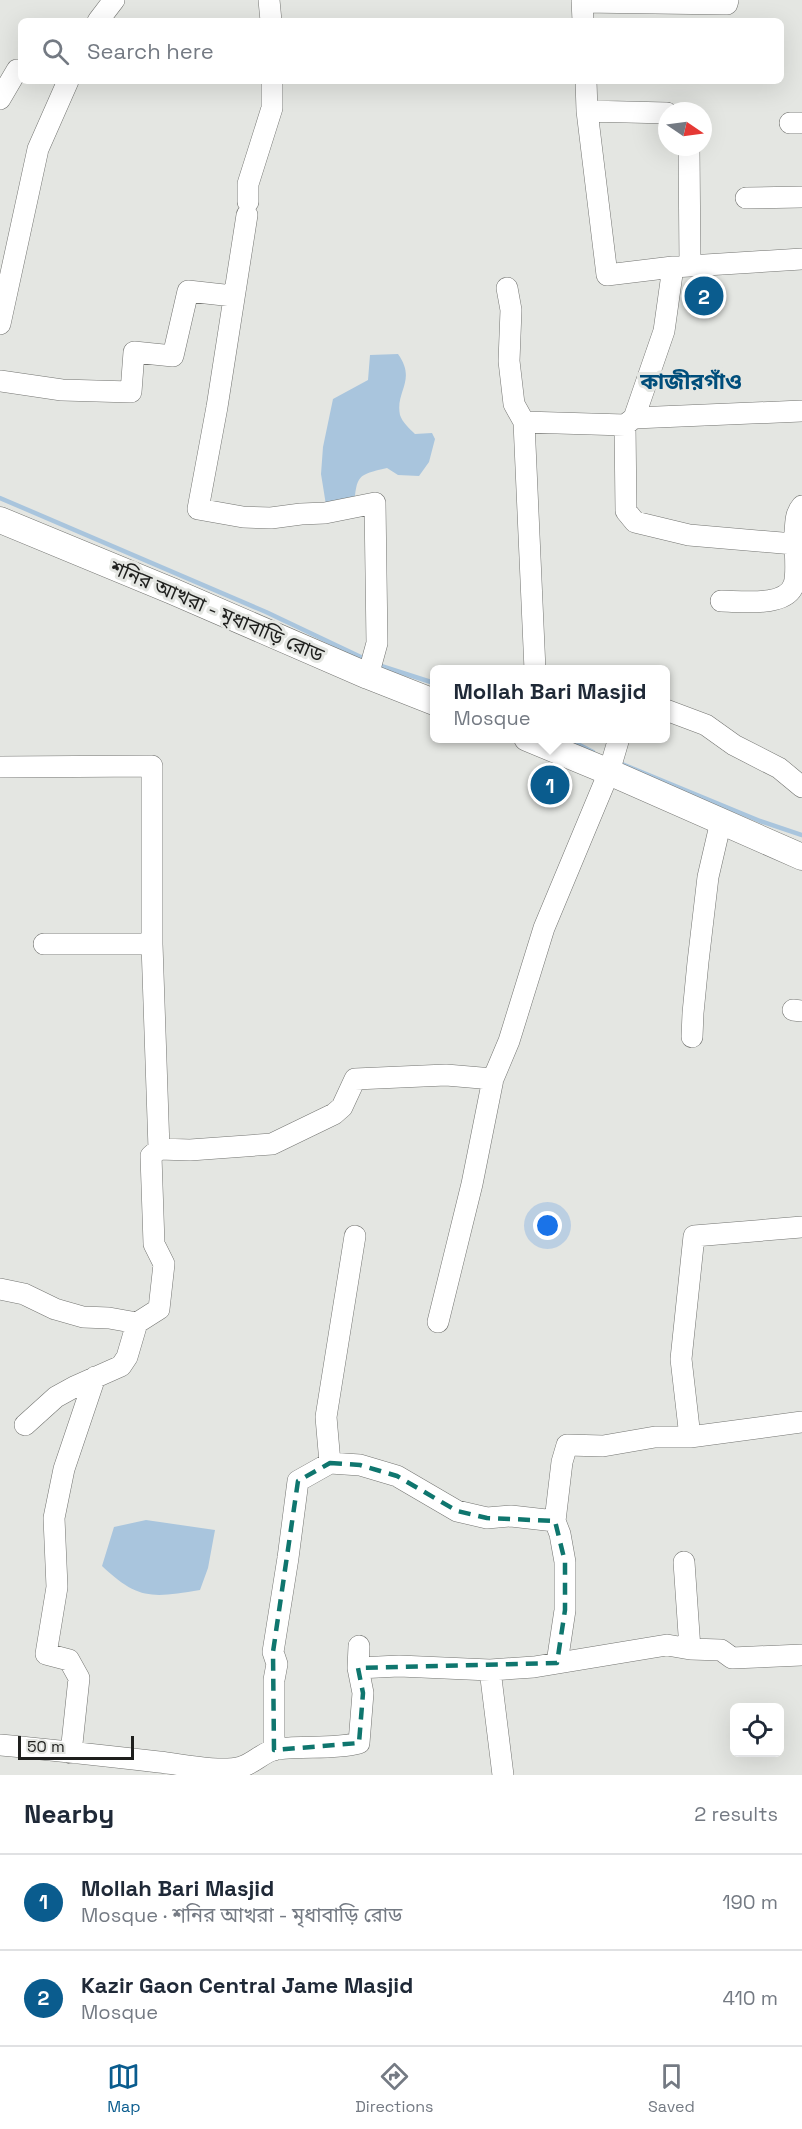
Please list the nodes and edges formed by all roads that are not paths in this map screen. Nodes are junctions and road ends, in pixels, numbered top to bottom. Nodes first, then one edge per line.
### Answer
1 (114, 0) edge
2 (269, 0) edge
3 (728, 0) edge
4 (582, 8) edge
5 (100, 18) edge
6 (271, 18) edge
7 (17, 70) dead end
8 (67, 84) edge
9 (272, 84) edge
10 (586, 84) edge
11 (0, 99) edge
12 (587, 111) junction
13 (658, 113) edge
14 (688, 156) edge
15 (802, 197) edge
16 (746, 198) dead end
17 (802, 259) edge
18 (681, 266) junction
19 (507, 288) dead end
20 (233, 296) junction
21 (0, 324) edge
22 (0, 381) edge
23 (802, 411) edge
24 (524, 422) junction
25 (629, 422) junction
26 (802, 506) edge
27 (0, 520) edge
28 (794, 543) junction
29 (722, 601) dead end
30 (535, 665) edge
31 (369, 672) junction
32 (430, 700) edge
33 (670, 712) edge
34 (540, 743) edge
35 (618, 743) edge
36 (0, 767) edge
37 (609, 772) junction
38 (802, 787) edge
39 (721, 821) junction
40 (802, 857) edge
41 (44, 944) dead end
42 (152, 944) junction
43 (693, 1037) dead end
44 (492, 1079) junction
45 (159, 1149) junction
46 (802, 1227) edge
47 (355, 1236) dead end
48 (0, 1289) edge
49 (438, 1322) dead end
50 (138, 1323) junction
51 (96, 1377) junction
52 (802, 1422) edge
53 (25, 1425) dead end
54 (690, 1437) junction
55 (330, 1463) junction
56 (555, 1521) junction
57 (684, 1562) dead end
58 (359, 1646) dead end
59 (690, 1649) junction
60 (802, 1655) edge
61 (557, 1663) junction
62 (358, 1668) junction
63 (490, 1670) junction
64 (0, 1745) edge
65 (274, 1750) junction
66 (71, 1753) junction
67 (503, 1775) edge

1 - 5 street
2 - 6 street
3 - 4 street
7 - 11 street
8 - 21 street
9 - 20 street
10 - 12 street
12 - 13 street
12 - 18 street
14 - 18 street
15 - 16 street
17 - 18 street
18 - 25 street
19 - 24 street
20 - 22 street
20 - 31 street
23 - 25 street
24 - 25 street
24 - 30 street
25 - 28 street
26 - 28 street
27 - 31 main road, শনির আখরা - মৃধাবাড়ি রোড
28 - 29 street
31 - 32 main road, শনির আখরা - মৃধাবাড়ি রোড
33 - 38 street
34 - 37 main road
35 - 37 street
36 - 42 street
37 - 39 main road
37 - 44 street
39 - 40 main road
39 - 43 street
41 - 42 street
42 - 45 street
44 - 45 street
44 - 49 street
45 - 50 street
46 - 54 street
47 - 55 street
48 - 50 street
50 - 51 street
51 - 53 street
51 - 66 street
52 - 54 street
54 - 56 street
55 - 56 street
55 - 65 street
56 - 61 street
57 - 59 street
58 - 62 street
59 - 60 street
59 - 61 street
61 - 63 street
62 - 63 street
62 - 65 street
63 - 67 street
64 - 66 street
65 - 66 street

